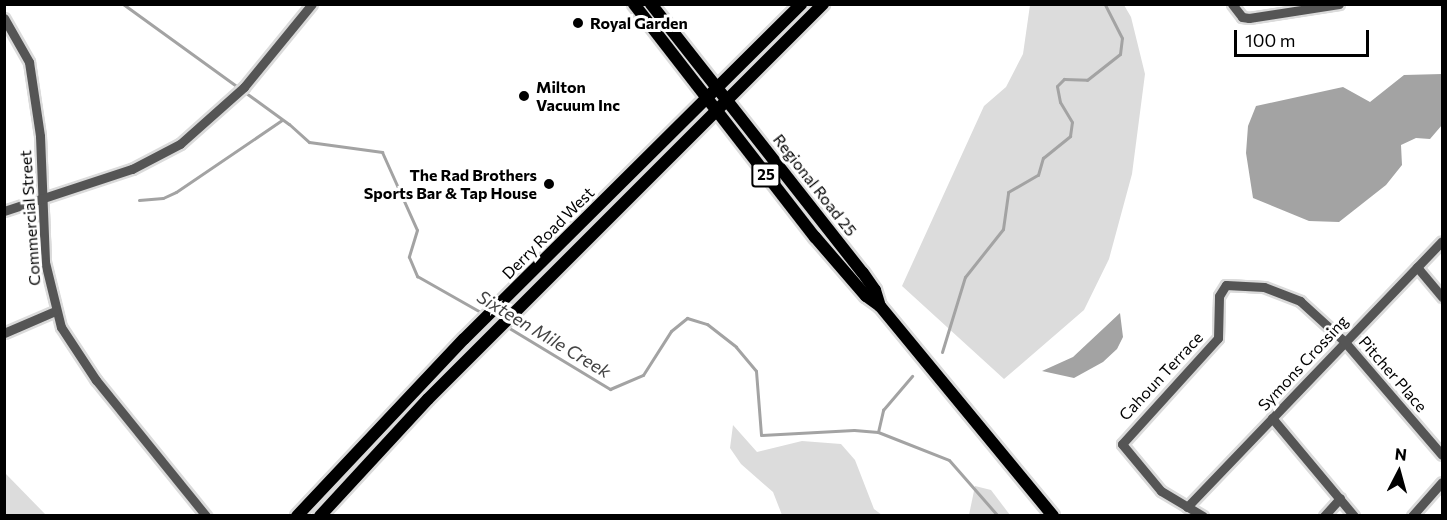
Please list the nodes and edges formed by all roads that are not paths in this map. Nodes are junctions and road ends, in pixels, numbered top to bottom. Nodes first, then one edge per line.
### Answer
1 (312, 4) edge
2 (634, 4) edge
3 (651, 4) edge
4 (801, 4) edge
5 (823, 4) edge
6 (1232, 4) edge
7 (1339, 4) edge
8 (4, 18) edge
9 (717, 88) junction
10 (706, 98) junction
11 (729, 102) junction
12 (717, 114) junction
13 (42, 197) junction
14 (4, 211) edge
15 (1443, 240) edge
16 (1417, 267) junction
17 (1443, 297) edge
18 (880, 306) junction
19 (55, 311) junction
20 (4, 333) edge
21 (1344, 341) junction
22 (1272, 418) junction
23 (1443, 454) edge
24 (1443, 482) edge
25 (1340, 498) junction
26 (1187, 507) junction
27 (206, 516) edge
28 (297, 516) edge
29 (320, 516) edge
30 (1053, 516) edge
31 (1203, 516) edge
32 (1324, 516) edge
33 (1354, 516) edge
34 (1412, 516) edge

1 - 13 street
2 - 10 main road
3 - 9 main road, Regional Road 25
4 - 9 main road, Derry Road West
5 - 11 main road, Derry Road West
6 - 7 street
8 - 13 street, Commercial Street
9 - 10 main road, Derry Road West
9 - 11 main road, Regional Road 25 / 25
10 - 12 main road, 25
10 - 28 main road, Derry Road West
11 - 12 main road, Derry Road West
11 - 18 main road, Regional Road 25 / 25
12 - 18 main road, Regional Road 25 / 25
12 - 29 main road, Derry Road West
13 - 14 street
13 - 19 street, Commercial Street
15 - 16 street, Symons Crossing
16 - 17 street
16 - 21 street, Symons Crossing
18 - 30 main road, Regional Road 25 / 25
19 - 20 street
19 - 27 street, Commercial Street
21 - 22 street, Symons Crossing
21 - 23 street, Pitcher Place
21 - 26 street, Cahoun Terrace
22 - 25 street
22 - 26 street, Symons Crossing
24 - 34 street
25 - 32 street
25 - 33 street
26 - 31 street, Cahoun Terrace

